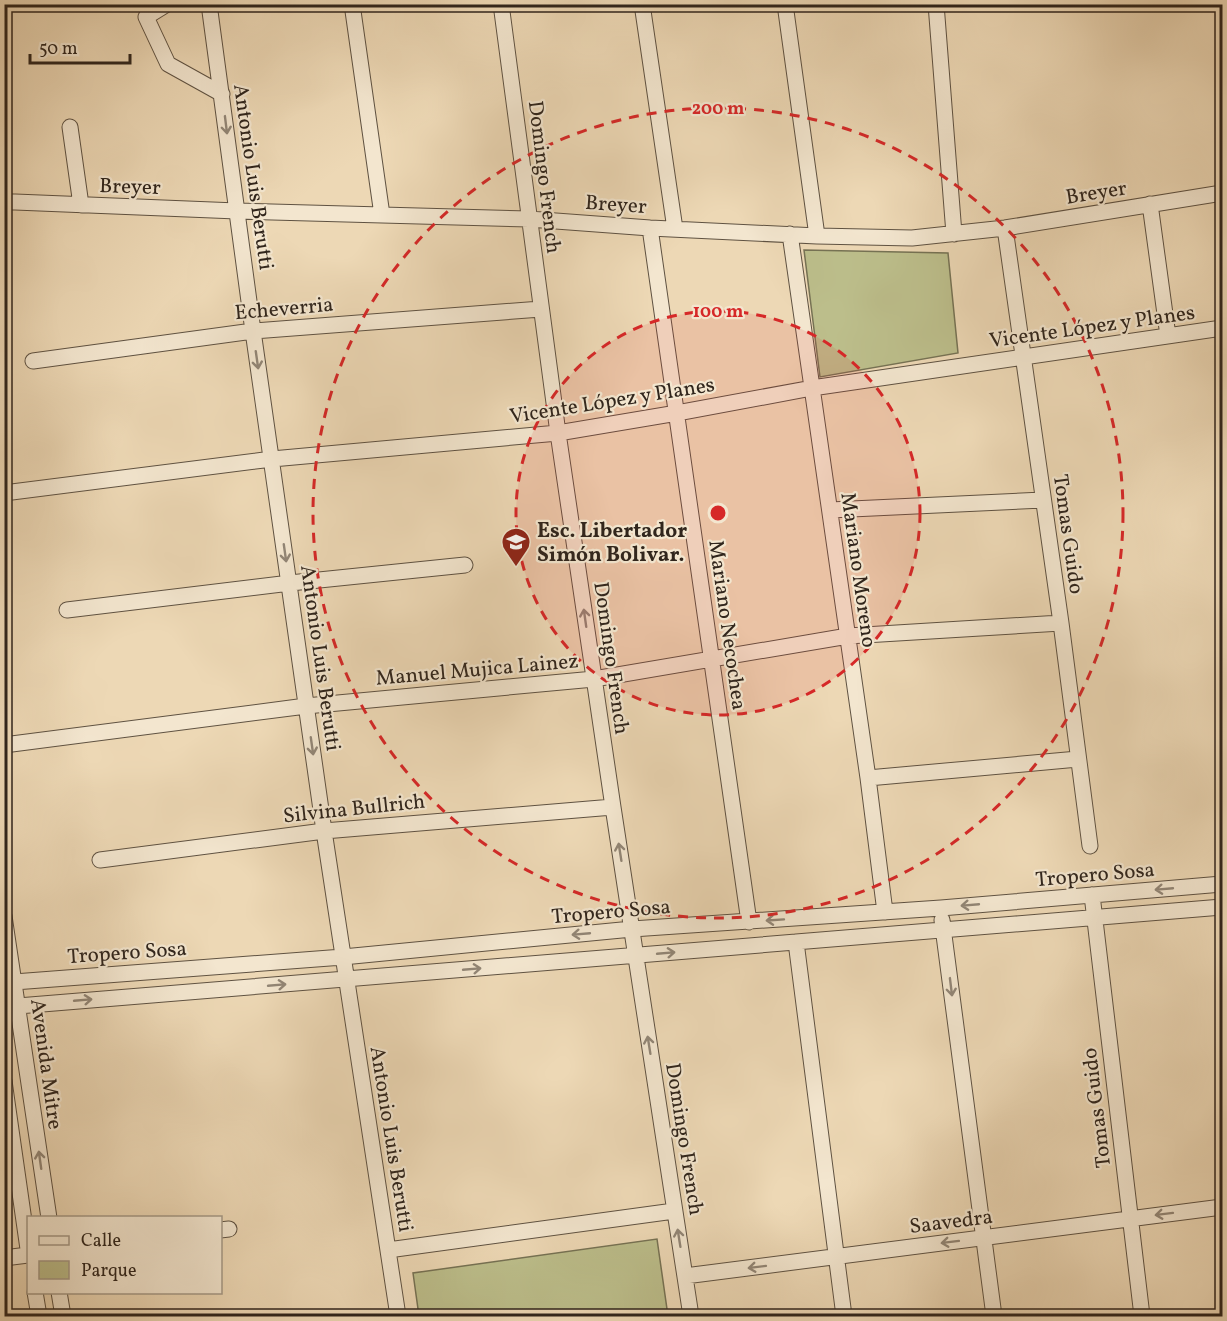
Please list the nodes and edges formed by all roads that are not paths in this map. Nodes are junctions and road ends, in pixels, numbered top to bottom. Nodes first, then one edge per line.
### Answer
1 (167, 4) edge
2 (209, 4) edge
3 (352, 4) edge
4 (501, 4) edge
5 (642, 4) edge
6 (784, 4) edge
7 (936, 4) edge
8 (222, 94) junction
9 (70, 127) dead end
10 (1222, 193) edge
11 (4, 202) edge
12 (1150, 204) junction
13 (81, 205) junction
14 (237, 211) junction
15 (382, 215) junction
16 (529, 219) junction
17 (650, 228) junction
18 (1005, 228) junction
19 (675, 229) junction
20 (790, 234) junction
21 (954, 234) junction
22 (817, 236) junction
23 (541, 309) junction
24 (1222, 328) edge
25 (253, 331) junction
26 (1168, 336) junction
27 (1023, 357) junction
28 (33, 361) dead end
29 (812, 388) junction
30 (677, 413) junction
31 (558, 433) junction
32 (272, 459) junction
33 (4, 493) edge
34 (1043, 500) junction
35 (830, 510) junction
36 (465, 565) dead end
37 (290, 583) junction
38 (67, 610) dead end
39 (1061, 623) junction
40 (848, 636) junction
41 (712, 659) junction
42 (594, 679) junction
43 (306, 706) junction
44 (4, 745) edge
45 (1078, 759) junction
46 (868, 778) junction
47 (613, 807) junction
48 (324, 831) junction
49 (1090, 846) dead end
50 (100, 860) dead end
51 (1222, 884) edge
52 (1092, 895) junction
53 (941, 908) junction
54 (1222, 908) edge
55 (885, 912) junction
56 (4, 916) edge
57 (1095, 919) junction
58 (749, 922) junction
59 (632, 929) junction
60 (943, 930) junction
61 (796, 942) junction
62 (636, 956) junction
63 (343, 957) junction
64 (346, 979) junction
65 (9, 985) edge
66 (11, 1003) edge
67 (4, 1081) edge
68 (1222, 1207) edge
69 (674, 1211) junction
70 (49, 1216) edge
71 (1130, 1218) junction
72 (984, 1238) junction
73 (27, 1242) edge
74 (388, 1250) junction
75 (27, 1256) edge
76 (836, 1257) junction
77 (4, 1258) edge
78 (685, 1276) junction
79 (35, 1294) edge
80 (60, 1294) edge
81 (39, 1317) edge
82 (63, 1317) edge
83 (398, 1317) edge
84 (691, 1317) edge
85 (844, 1317) edge
86 (994, 1317) edge
87 (1142, 1317) edge

1 - 8 street
2 - 8 street, Antonio Luis Berutti
3 - 15 street
4 - 16 street, Domingo French
5 - 19 street
6 - 22 street
7 - 21 street
8 -> 14 street, Antonio Luis Berutti
9 - 13 street
10 - 12 street, Breyer
11 - 13 street, Breyer
12 - 18 street, Breyer
12 - 26 street
13 - 14 street, Breyer
14 - 15 street, Breyer
14 - 25 street, Antonio Luis Berutti
15 - 16 street, Breyer
16 - 17 street, Breyer
16 - 23 street, Domingo French
17 - 19 street, Breyer
17 - 30 street, Mariano Necochea
18 - 21 street, Breyer
18 - 27 street, Tomas Guido
19 - 20 street, Breyer
20 - 22 street, Breyer
20 - 29 street, Mariano Moreno
21 - 22 street, Breyer
23 - 25 street, Echeverria
23 - 31 street, Domingo French
24 - 26 street, Vicente López y Planes
25 - 28 street, Echeverria
25 -> 32 street, Antonio Luis Berutti
26 - 27 street, Vicente López y Planes
27 - 29 street, Vicente López y Planes
27 - 34 street, Tomas Guido
29 - 30 street, Vicente López y Planes
29 - 35 street, Mariano Moreno
30 - 31 street, Vicente López y Planes
30 - 41 street, Mariano Necochea
31 - 32 street, Vicente López y Planes
42 -> 31 street, Domingo French
32 - 33 street, Vicente López y Planes
32 -> 37 street, Antonio Luis Berutti
34 - 35 street
34 - 39 street, Tomas Guido
35 - 40 street, Mariano Moreno
36 - 37 street
37 - 38 street
37 - 43 street, Antonio Luis Berutti
39 - 40 street, Manuel Mujica Lainez
39 - 45 street, Tomas Guido
40 - 41 street, Manuel Mujica Lainez
40 - 46 street, Mariano Moreno
41 - 42 street, Manuel Mujica Lainez
41 - 58 street, Mariano Necochea
42 - 43 street, Manuel Mujica Lainez
42 - 47 street, Domingo French
43 - 44 street, Manuel Mujica Lainez
43 -> 48 street, Antonio Luis Berutti
45 - 46 street
45 - 49 street, Tomas Guido
46 - 55 street, Mariano Moreno
47 - 48 street, Silvina Bullrich
59 -> 47 street, Domingo French
48 - 50 street, Silvina Bullrich
48 - 63 street, Antonio Luis Berutti
51 -> 52 street, Tropero Sosa
52 -> 53 street, Tropero Sosa
52 - 57 street, Tomas Guido
53 - 55 street, Tropero Sosa
53 - 60 street
54 - 57 street, Tropero Sosa
55 -> 58 street, Tropero Sosa
56 - 65 street, Avenida Mitre
57 - 60 street, Tropero Sosa
57 - 71 street, Tomas Guido
58 - 59 street, Tropero Sosa
59 - 62 street, Domingo French
59 -> 63 street, Tropero Sosa
60 - 61 street, Tropero Sosa
60 -> 72 street
62 -> 61 street, Tropero Sosa
61 - 76 street
64 -> 62 street, Tropero Sosa
69 -> 62 street, Domingo French
63 - 64 street, Antonio Luis Berutti
63 - 65 street, Tropero Sosa
66 -> 64 street, Tropero Sosa
64 - 74 street, Antonio Luis Berutti
65 - 66 street, Avenida Mitre
70 -> 66 street, Avenida Mitre
67 - 73 street
68 -> 71 street, Saavedra
69 - 74 street
78 -> 69 street, Domingo French
71 - 72 street, Saavedra
71 - 87 street, Tomas Guido
72 -> 76 street, Saavedra
72 - 86 street
74 - 83 street, Antonio Luis Berutti
75 - 77 street
76 -> 78 street, Saavedra
76 - 85 street
78 - 84 street, Domingo French
79 - 81 street
80 - 82 street

